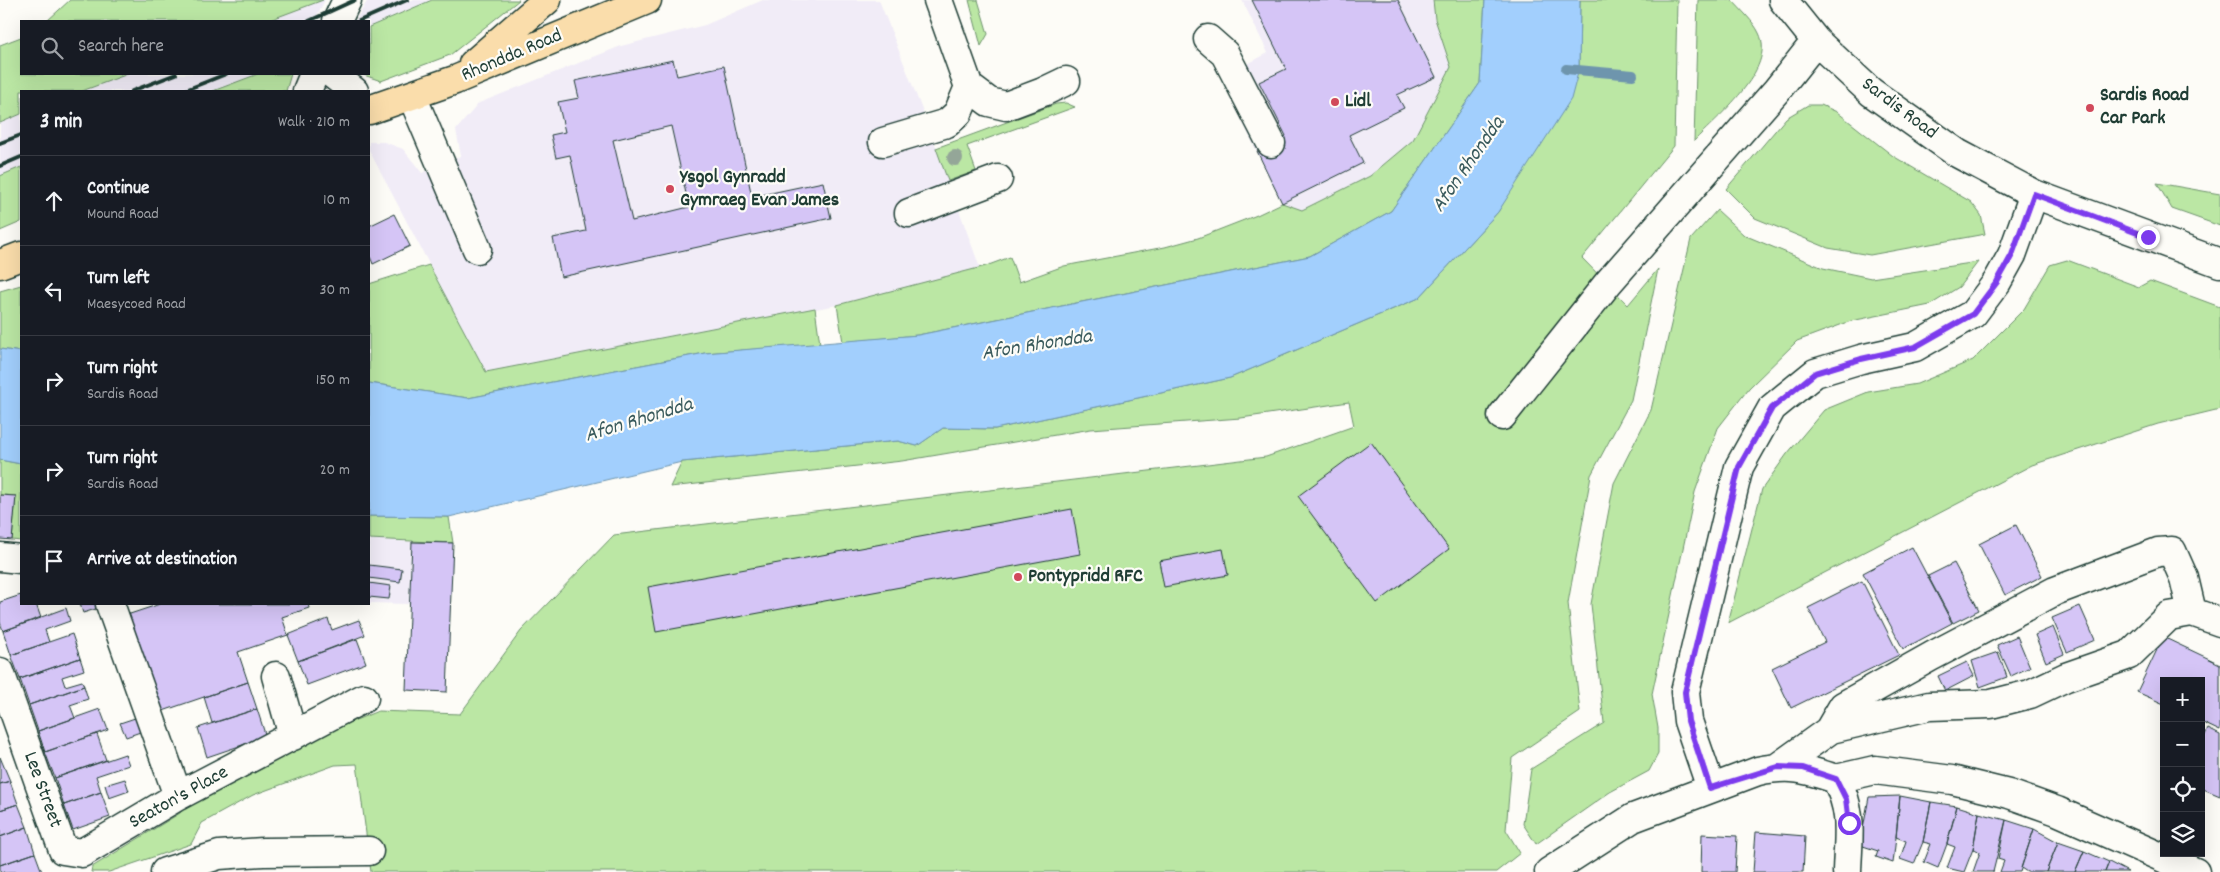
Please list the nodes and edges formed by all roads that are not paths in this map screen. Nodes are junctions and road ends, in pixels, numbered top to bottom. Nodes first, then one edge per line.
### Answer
1 (347, 0) edge
2 (548, 0) edge
3 (647, 0) edge
4 (938, 0) edge
5 (1783, 0) edge
6 (337, 20) edge
7 (1208, 39) dead end
8 (1816, 41) junction
9 (314, 75) edge
10 (333, 75) edge
11 (455, 80) junction
12 (1066, 81) dead end
13 (969, 87) junction
14 (307, 90) edge
15 (353, 90) edge
16 (412, 96) junction
17 (371, 107) edge
18 (883, 142) dead end
19 (1271, 143) dead end
20 (998, 179) dead end
21 (2034, 194) junction
22 (909, 213) dead end
23 (477, 249) dead end
24 (20, 256) edge
25 (2220, 263) edge
26 (0, 264) edge
27 (1502, 416) dead end
28 (0, 557) edge
29 (20, 559) edge
30 (110, 605) edge
31 (2192, 612) junction
32 (2220, 622) edge
33 (0, 672) edge
34 (276, 676) dead end
35 (364, 698) dead end
36 (1830, 730) junction
37 (293, 736) junction
38 (1778, 767) junction
39 (1836, 779) junction
40 (1710, 788) junction
41 (178, 796) junction
42 (63, 850) joint
43 (369, 851) dead end
44 (165, 872) edge
45 (1549, 872) edge
46 (1847, 872) edge
47 (2195, 872) edge

1 - 6 street
2 - 11 main road
3 - 11 main road, Rhondda Road
4 - 13 street
5 - 8 street, Sardis Road
7 - 19 street
8 - 21 street, Sardis Road
8 - 27 street
9 - 14 street
10 - 15 street
11 - 16 main road, Rhondda Road
12 - 13 street
13 - 18 street
16 - 17 main road, Rhondda Road
16 - 23 street
20 - 22 street
21 - 25 street, Sardis Road
21 - 40 street
24 - 26 main road
28 - 29 street
30 - 41 street
31 - 32 street
31 - 36 street
31 - 36 street
33 - 42 street, Lee Street
34 - 37 street
35 - 37 street, Seaton's Place
36 - 38 street
37 - 41 street, Seaton's Place
38 - 39 street
38 - 40 street
39 - 46 street
39 - 47 street
40 - 45 street
41 - 42 street, Seaton's Place
43 - 44 street

